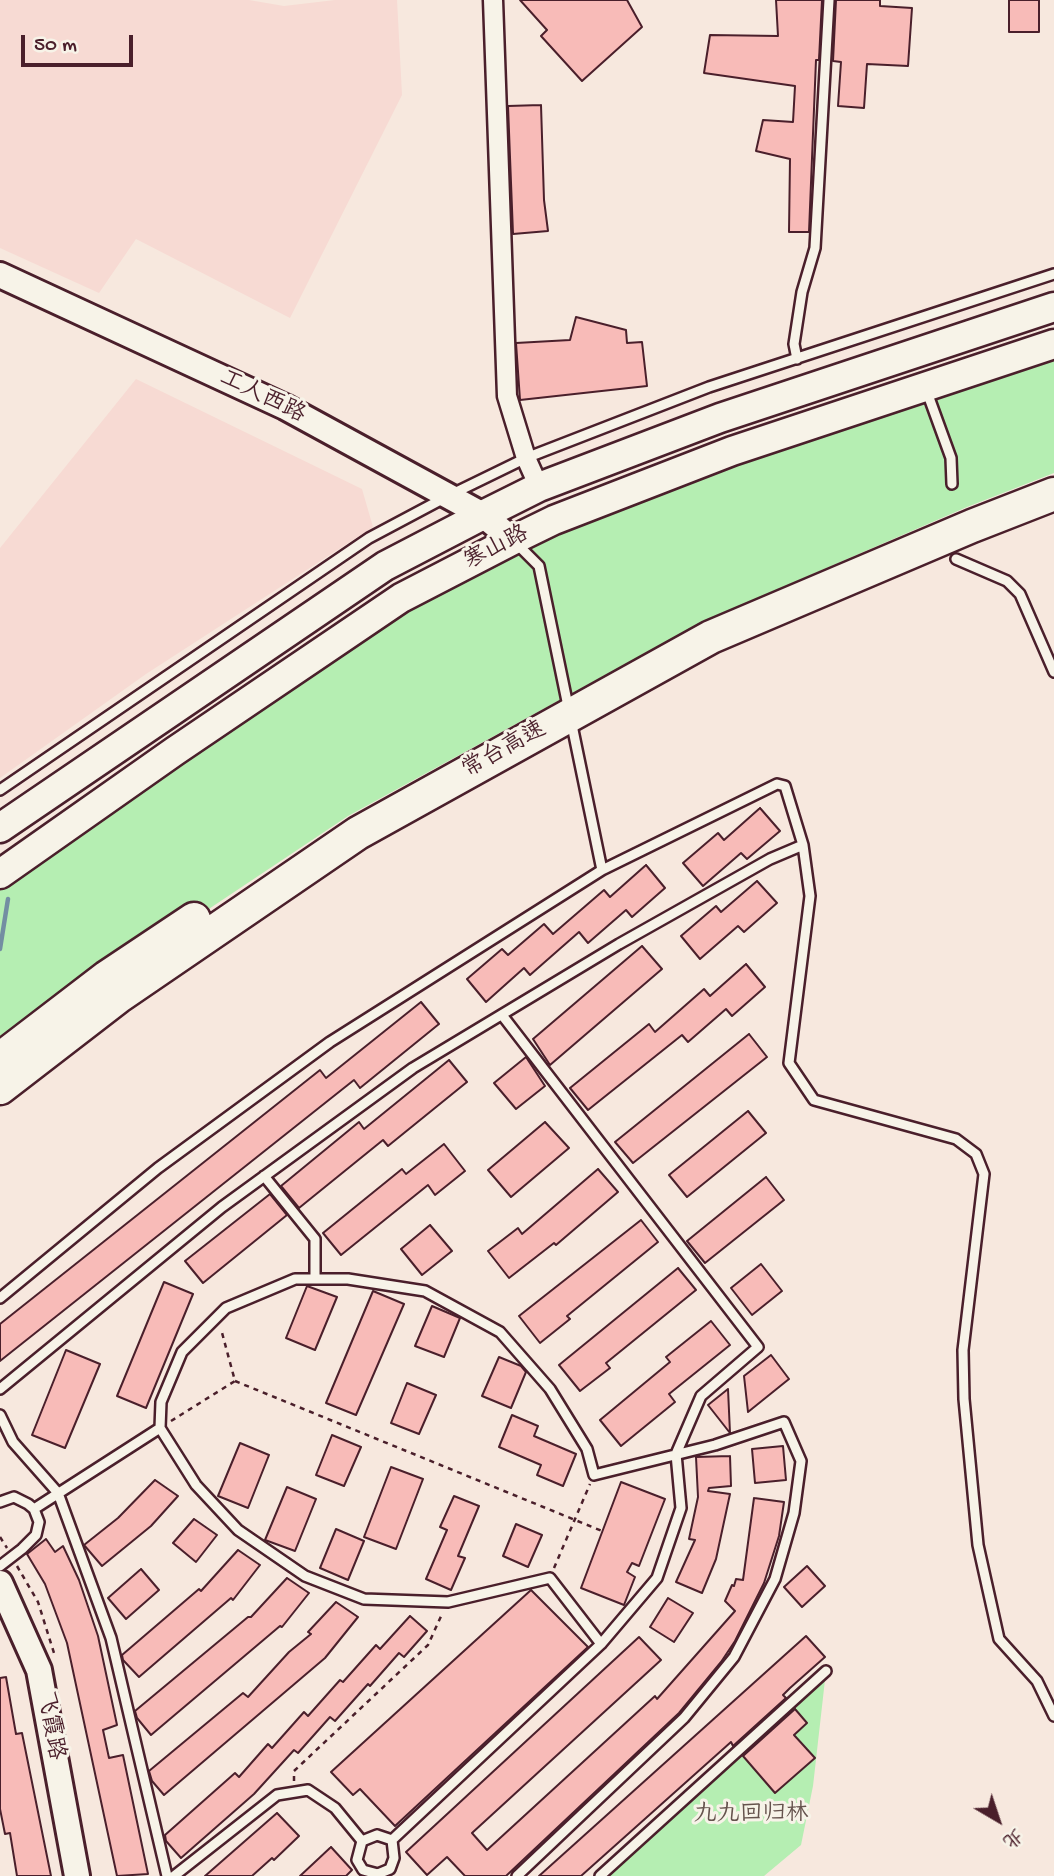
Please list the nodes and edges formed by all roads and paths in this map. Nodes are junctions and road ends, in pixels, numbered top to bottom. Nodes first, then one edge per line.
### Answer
1 (493, 0) edge
2 (829, 0) edge
3 (1054, 274) edge
4 (0, 275) edge
5 (1054, 307) edge
6 (1054, 344) edge
7 (797, 359) junction
8 (926, 387) junction
9 (526, 458) junction
10 (1054, 473) edge
11 (952, 484) dead end
12 (539, 487) junction
13 (1054, 494) edge
14 (448, 496) junction
15 (483, 514) junction
16 (513, 540) junction
17 (956, 559) dead end
18 (1054, 672) edge
19 (0, 790) edge
20 (0, 828) edge
21 (803, 845) junction
22 (602, 870) junction
23 (0, 874) edge
24 (502, 1015) junction
25 (0, 1059) edge
26 (0, 1088) edge
27 (264, 1176) junction
28 (315, 1279) junction
29 (0, 1298) edge
30 (217, 1317) junction
31 (235, 1381) junction
32 (0, 1389) edge
33 (0, 1415) edge
34 (160, 1428) junction
35 (676, 1454) junction
36 (594, 1475) junction
37 (58, 1493) junction
38 (0, 1502) edge
39 (34, 1509) junction
40 (575, 1520) junction
41 (603, 1531) dead end
42 (0, 1566) edge
43 (550, 1578) junction
44 (0, 1583) edge
45 (448, 1602) junction
46 (601, 1644) junction
47 (826, 1671) dead end
48 (1054, 1716) edge
49 (294, 1792) junction
50 (392, 1840) junction
51 (362, 1841) junction
52 (392, 1873) edge
53 (77, 1876) edge
54 (167, 1876) edge
55 (174, 1876) edge
56 (517, 1876) edge
57 (600, 1876) edge

1 - 9 street
2 - 7 lane
3 - 7 lane
4 - 14 main road, 工人西路
5 - 12 main road, 寒山路
6 - 8 main road, 寒山路
7 - 9 lane
8 - 11 lane
8 - 16 main road, 寒山路
9 - 12 street
9 - 14 lane
10 - 25 highway, 常台高速
12 - 15 main road, 寒山路
13 - 26 highway, 常台高速
14 - 15 main road, 工人西路
14 - 19 lane
15 - 16 main road, 工人西路
15 - 20 main road, 寒山路
16 - 22 lane
16 - 23 main road, 寒山路
17 - 18 lane
21 - 22 lane
21 - 24 lane
21 - 48 lane
22 - 29 lane
24 - 27 lane
24 - 35 lane
27 - 28 lane
27 - 32 lane
28 - 30 lane
28 - 36 lane
30 - 31 path
30 - 34 lane
31 - 34 path
31 - 40 path
33 - 37 lane
34 - 37 lane
34 - 45 lane
35 - 36 lane
35 - 46 lane
35 - 56 lane
36 - 40 path
37 - 39 lane
37 - 54 lane
38 - 39 lane
39 - 42 lane
40 - 41 path
40 - 43 path
43 - 45 lane
43 - 46 lane
44 - 53 main road, 飞霞路
45 - 49 path
46 - 50 lane
47 - 57 lane
49 - 51 lane
49 - 55 lane
50 - 51 lane
50 - 52 lane
51 - 52 lane

